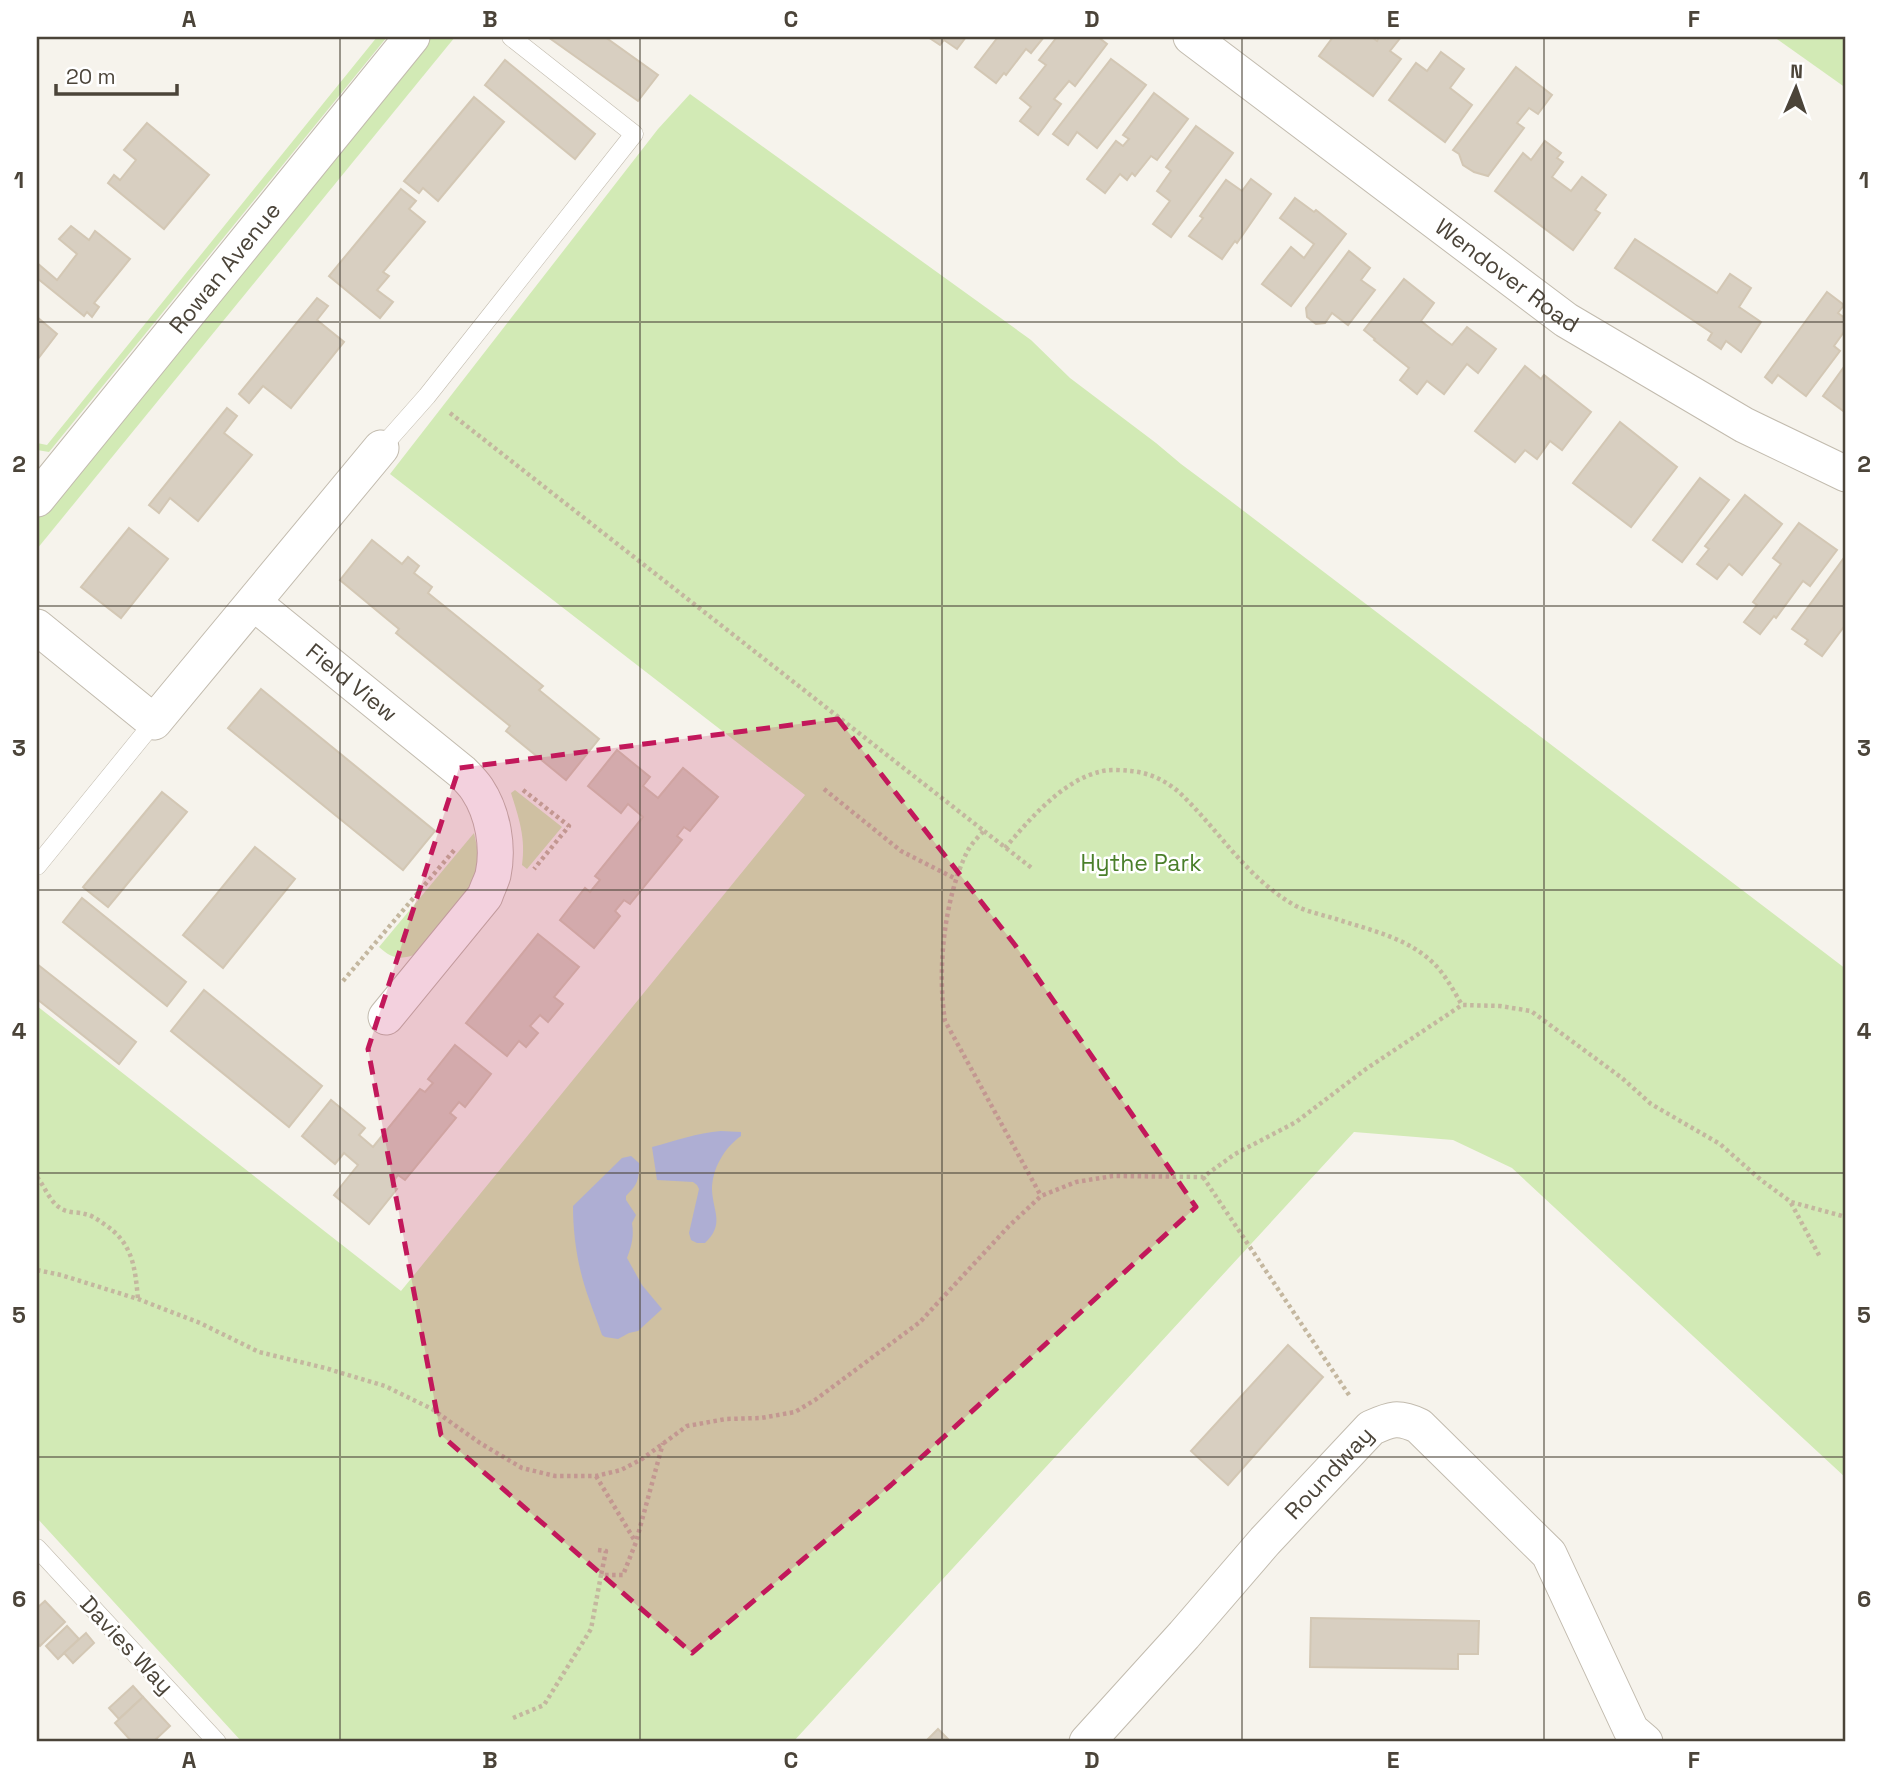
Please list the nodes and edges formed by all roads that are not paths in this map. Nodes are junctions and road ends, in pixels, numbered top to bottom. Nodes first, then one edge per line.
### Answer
1 (412, 37) edge
2 (511, 37) edge
3 (1191, 37) edge
4 (381, 448) joint
5 (1846, 474) edge
6 (37, 499) edge
7 (254, 603) junction
8 (37, 627) edge
9 (153, 722) junction
10 (37, 866) edge
11 (386, 1017) dead end
12 (37, 1548) edge
13 (1638, 1736) edge
14 (218, 1742) edge
15 (1087, 1742) edge

1 - 6 street, Rowan Avenue
2 - 4 lane
3 - 5 street, Wendover Road
4 - 7 street
7 - 9 street
7 - 11 street, Field View
8 - 9 street
9 - 10 lane
12 - 14 lane, Davies Way
13 - 15 street, Roundway

